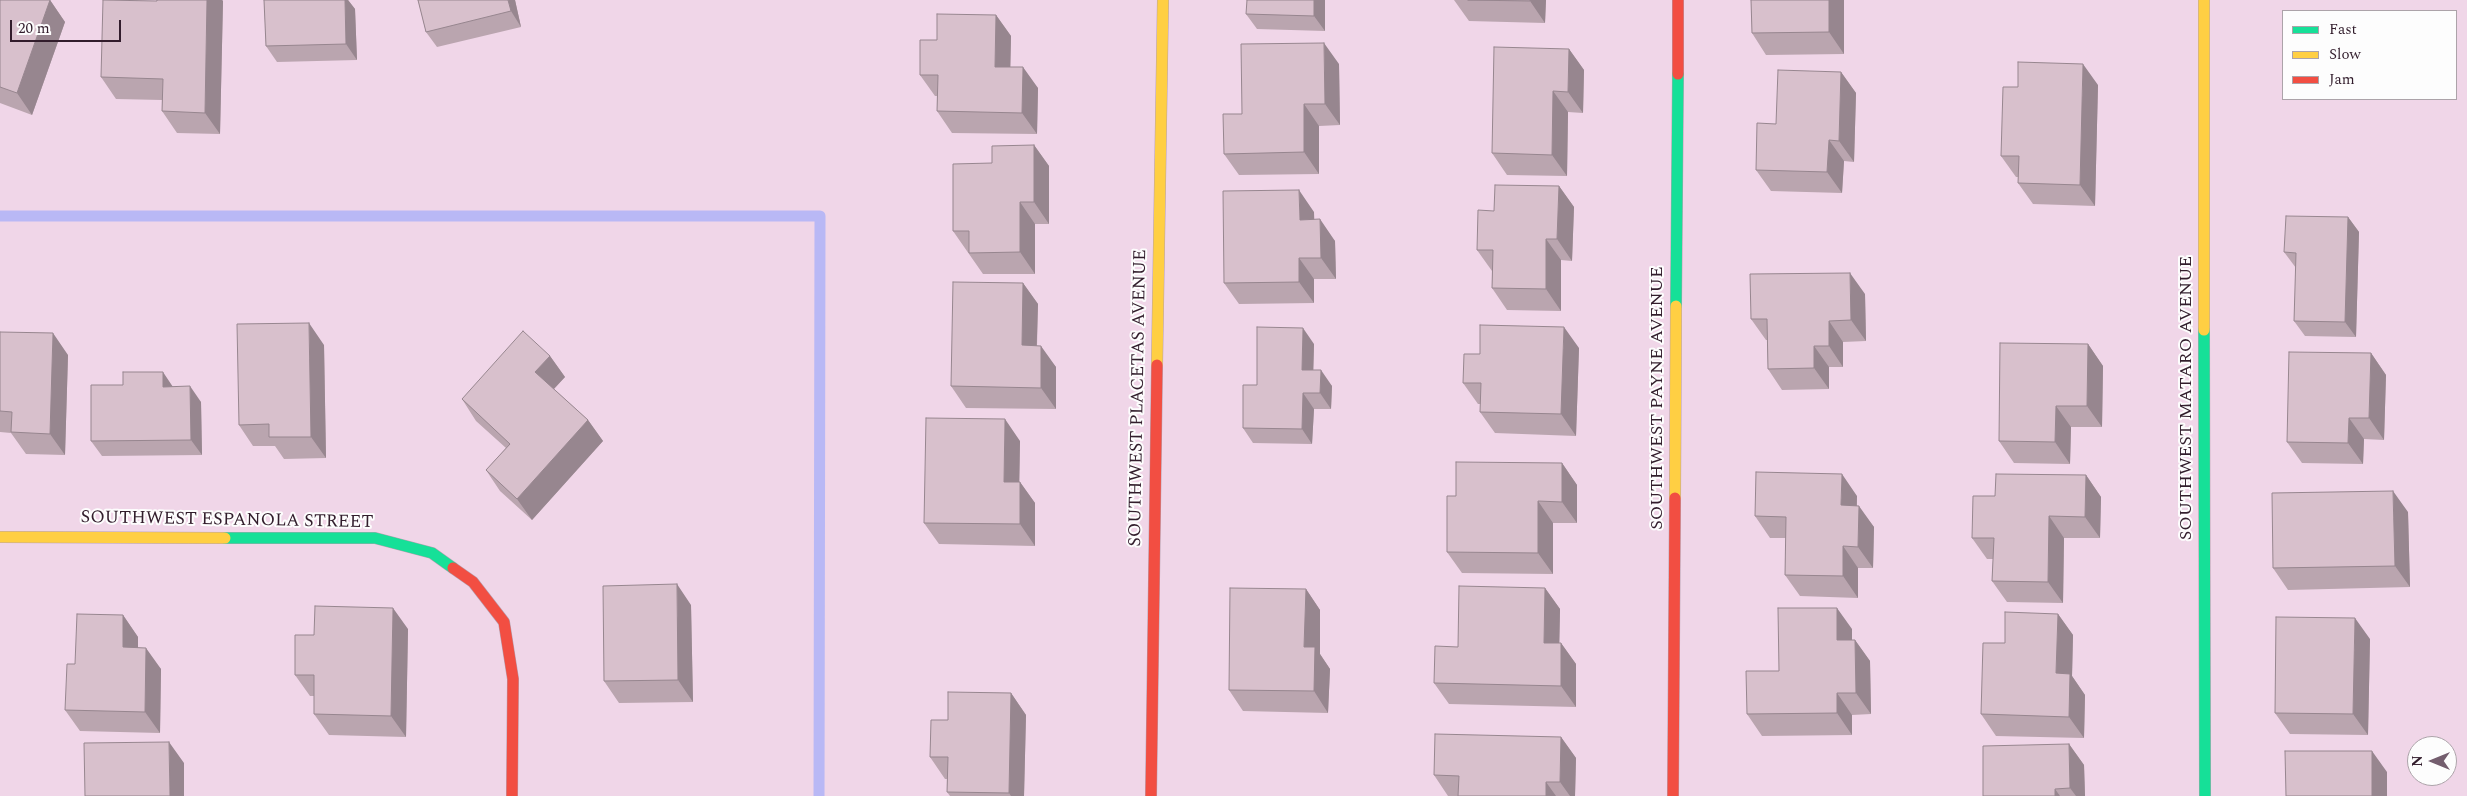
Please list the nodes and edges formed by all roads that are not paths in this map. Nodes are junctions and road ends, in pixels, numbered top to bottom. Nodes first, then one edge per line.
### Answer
1 (1163, 0) edge
2 (1678, 0) edge
3 (2204, 0) edge
4 (0, 537) edge
5 (512, 796) edge
6 (1151, 796) edge
7 (1673, 796) edge
8 (2205, 796) edge

1 - 6 street, SOUTHWEST PLACETAS AVENUE
2 - 7 street, SOUTHWEST PAYNE AVENUE
3 - 8 street, SOUTHWEST MATARO AVENUE
4 - 5 street, SOUTHWEST ESPANOLA STREET

